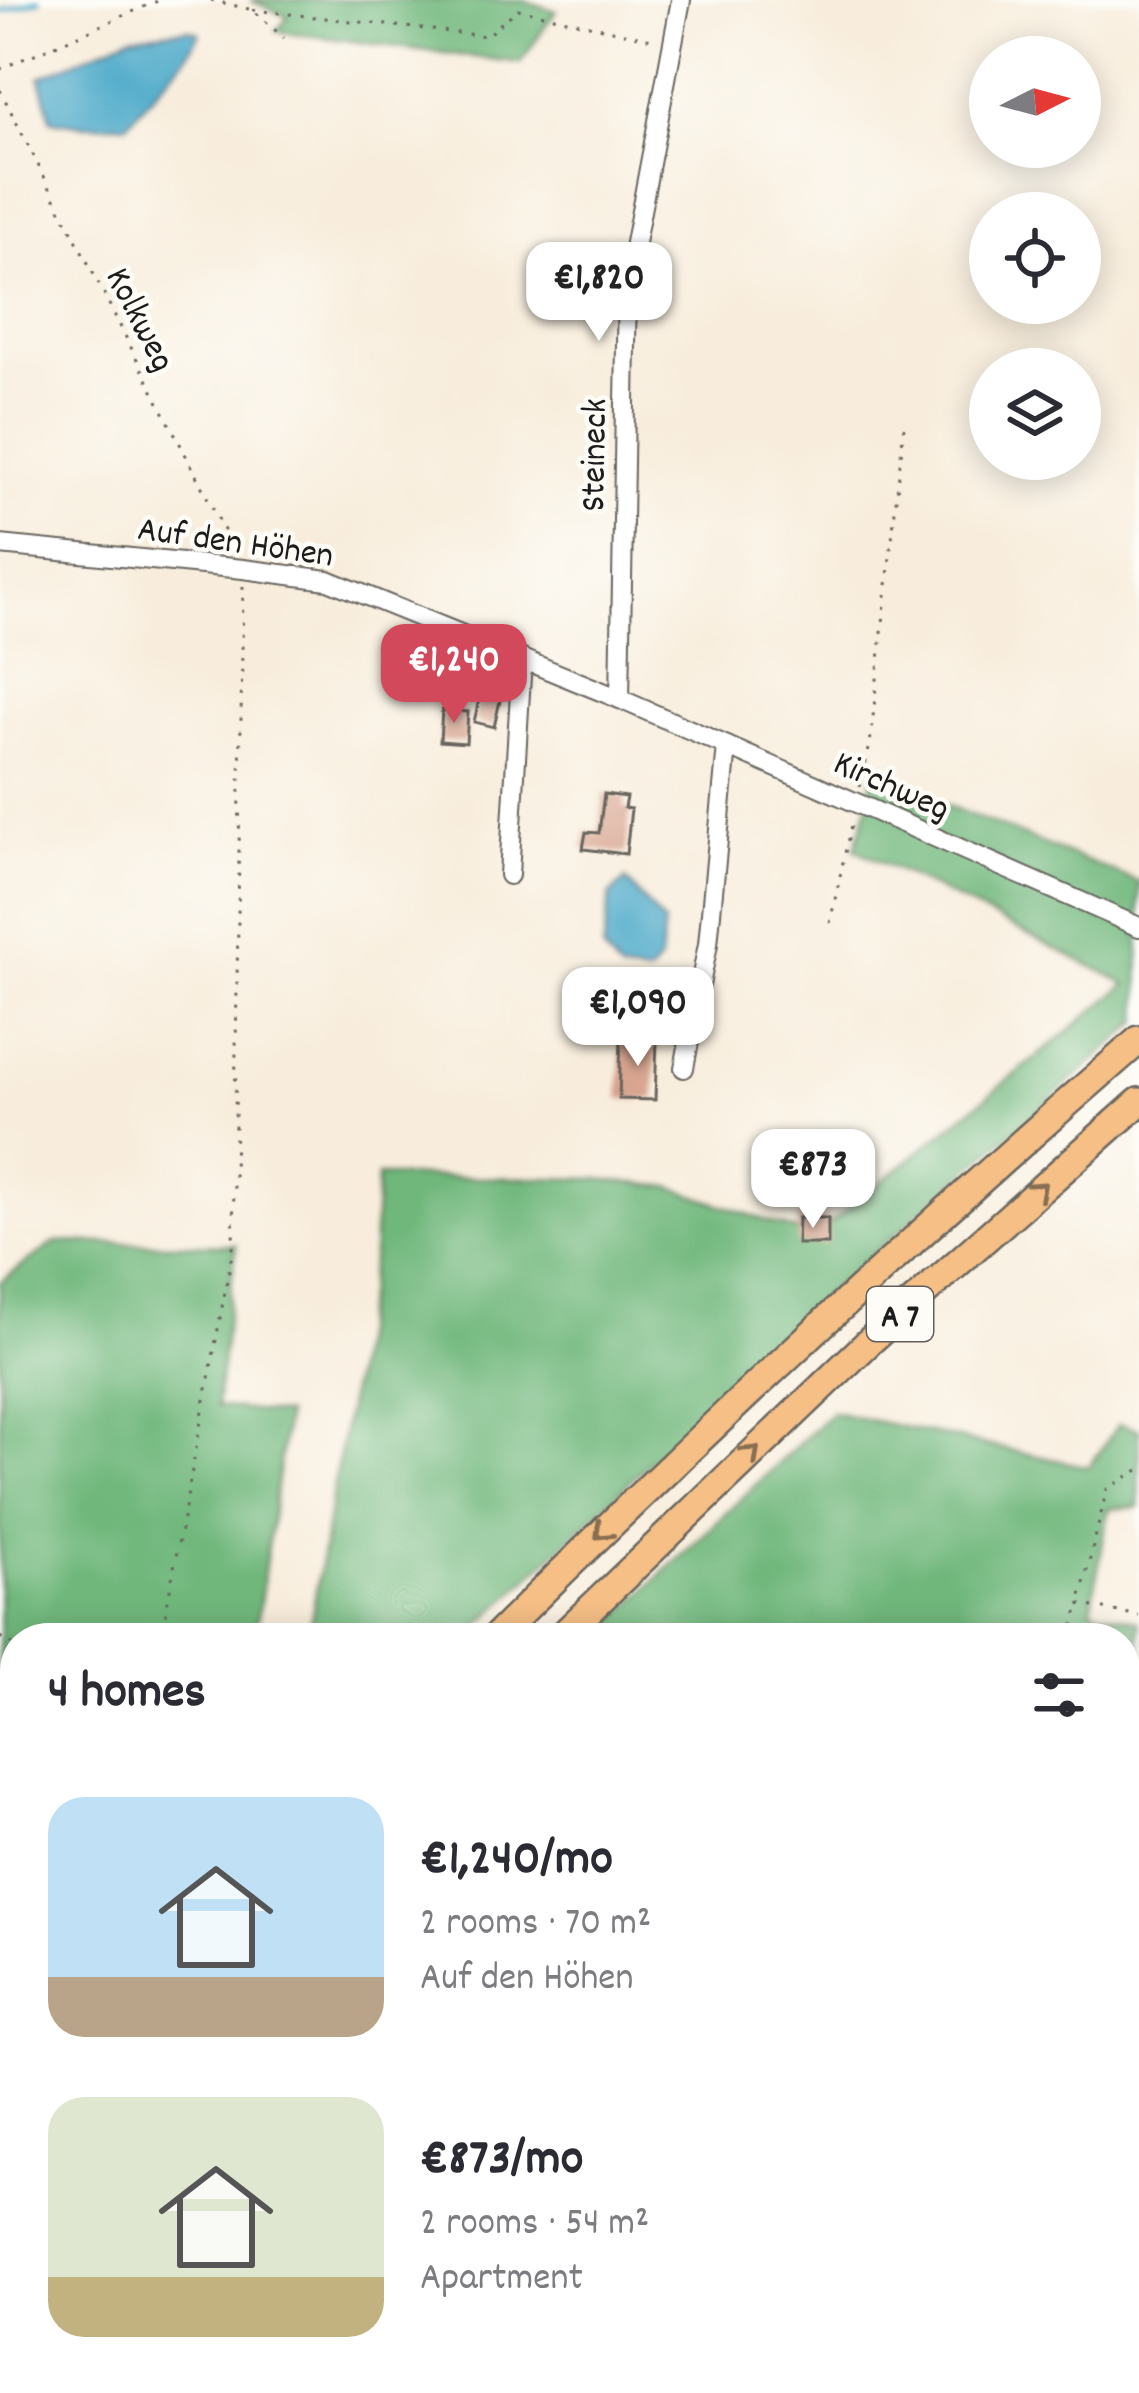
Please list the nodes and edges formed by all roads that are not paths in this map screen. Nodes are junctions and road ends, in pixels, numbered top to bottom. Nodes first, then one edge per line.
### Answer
1 (681, 0) edge
2 (0, 545) edge
3 (522, 659) junction
4 (620, 699) junction
5 (728, 746) junction
6 (508, 875) dead end
7 (1139, 926) edge
8 (1139, 1040) edge
9 (684, 1068) dead end
10 (1139, 1102) edge
11 (510, 1623) edge
12 (576, 1623) edge

1 - 4 street, Steineck
2 - 3 street, Auf den Höhen
3 - 4 street, Auf den Höhen
3 - 6 street
4 - 5 street, Kirchweg
5 - 7 street, Kirchweg
5 - 9 street
8 -> 11 highway, A 7
12 -> 10 highway, A 7

